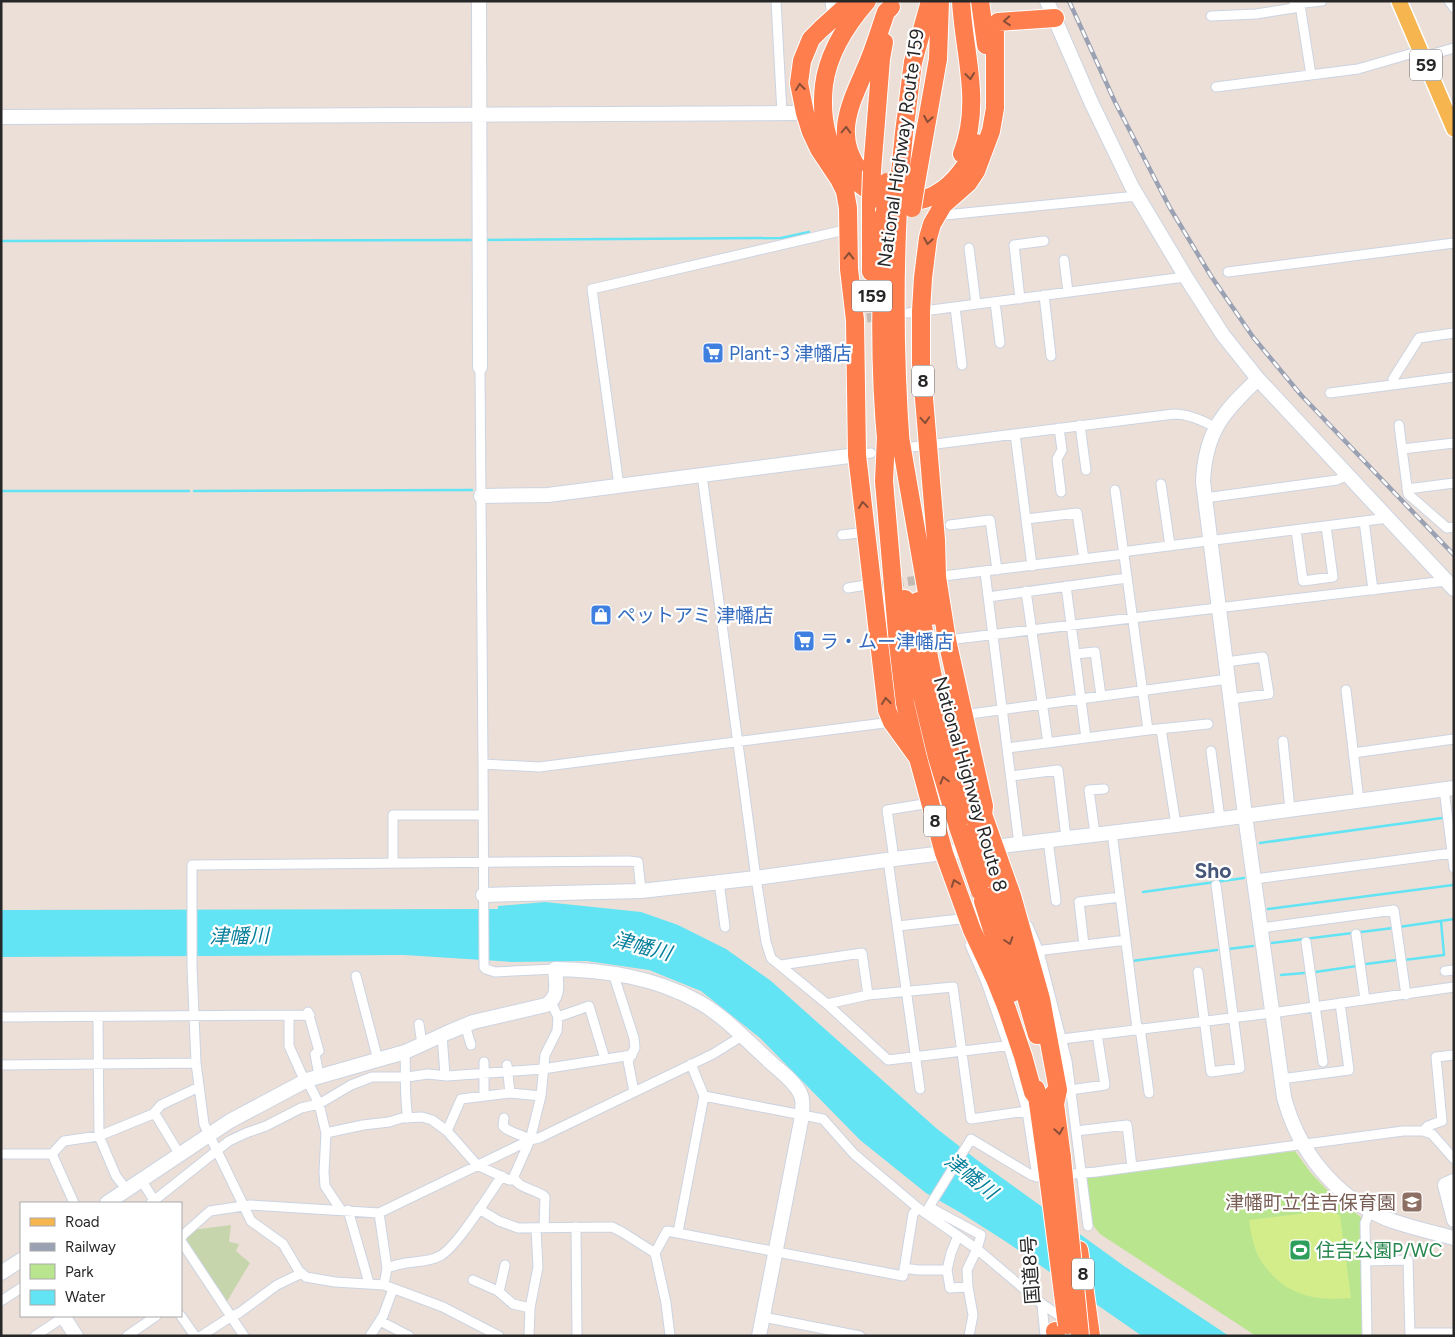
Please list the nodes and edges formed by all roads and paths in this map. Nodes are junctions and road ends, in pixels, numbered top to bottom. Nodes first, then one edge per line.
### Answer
1 (479, 1) edge
2 (776, 1) edge
3 (830, 1) edge
4 (852, 1) edge
5 (867, 1) edge
6 (951, 1) edge
7 (961, 1) edge
8 (980, 1) edge
9 (1047, 1) edge
10 (1322, 1) edge
11 (1399, 1) edge
12 (1449, 1) edge
13 (1297, 3) edge
14 (892, 4) edge
15 (929, 4) edge
16 (1454, 8) edge
17 (1212, 16) dead end
18 (1055, 18) junction
19 (838, 25) junction
20 (1454, 48) edge
21 (1421, 54) junction
22 (1311, 75) junction
23 (1216, 87) dead end
24 (932, 96) junction
25 (805, 113) junction
26 (782, 114) junction
27 (480, 115) junction
28 (1, 117) edge
29 (1454, 129) edge
30 (901, 183) junction
31 (1138, 196) junction
32 (898, 209) junction
33 (939, 210) junction
34 (848, 229) junction
35 (1044, 241) dead end
36 (1454, 243) edge
37 (969, 248) dead end
38 (1064, 260) dead end
39 (1228, 272) dead end
40 (1185, 277) junction
41 (1068, 292) junction
42 (1044, 295) junction
43 (1020, 298) junction
44 (995, 302) junction
45 (976, 304) junction
46 (955, 307) junction
47 (914, 312) junction
48 (1454, 333) edge
49 (1000, 343) dead end
50 (1051, 356) dead end
51 (962, 365) dead end
52 (480, 367) joint
53 (1454, 377) edge
54 (1258, 379) junction
55 (1394, 385) junction
56 (891, 391) junction
57 (1330, 393) dead end
58 (1080, 425) junction
59 (1399, 425) dead end
60 (1059, 428) junction
61 (1216, 428) junction
62 (1015, 434) junction
63 (906, 441) junction
64 (1454, 443) edge
65 (1402, 448) junction
66 (864, 454) junction
67 (1086, 470) dead end
68 (702, 475) junction
69 (1348, 475) junction
70 (1454, 483) edge
71 (1161, 484) dead end
72 (619, 486) junction
73 (1407, 489) junction
74 (1115, 490) dead end
75 (1061, 492) dead end
76 (482, 496) junction
77 (1205, 498) junction
78 (1388, 518) junction
79 (1026, 519) junction
80 (1364, 521) junction
81 (950, 525) dead end
82 (1326, 526) junction
83 (1454, 527) edge
84 (1296, 530) junction
85 (866, 532) junction
86 (842, 535) dead end
87 (1210, 541) junction
88 (1170, 546) junction
89 (1124, 554) junction
90 (1084, 559) junction
91 (1032, 566) junction
92 (996, 570) junction
93 (985, 572) junction
94 (935, 578) junction
95 (1127, 578) junction
96 (875, 585) junction
97 (1450, 585) edge
98 (1066, 586) junction
99 (848, 588) dead end
100 (1373, 590) junction
101 (1026, 591) junction
102 (988, 597) junction
103 (1219, 609) junction
104 (1132, 618) junction
105 (1072, 625) junction
106 (1032, 630) junction
107 (992, 635) junction
108 (948, 640) junction
109 (1075, 654) junction
110 (1226, 662) junction
111 (1228, 679) junction
112 (1142, 690) junction
113 (1346, 690) dead end
114 (1100, 696) junction
115 (1081, 698) junction
116 (1230, 699) junction
117 (1042, 704) junction
118 (1003, 710) junction
119 (963, 715) junction
120 (892, 722) junction
121 (1208, 724) dead end
122 (1161, 729) junction
123 (1148, 730) junction
124 (1086, 738) junction
125 (1454, 739) edge
126 (1283, 741) dead end
127 (737, 742) junction
128 (1048, 743) junction
129 (1007, 748) junction
130 (1210, 751) dead end
131 (1353, 753) junction
132 (918, 758) junction
133 (482, 764) junction
134 (1011, 776) junction
135 (1104, 789) dead end
136 (1449, 789) edge
137 (1358, 801) junction
138 (930, 802) junction
139 (1290, 810) junction
140 (482, 815) junction
141 (1245, 816) junction
142 (1220, 819) junction
143 (970, 822) junction
144 (1176, 824) junction
145 (1112, 832) junction
146 (1095, 834) junction
147 (1066, 838) junction
148 (1048, 840) junction
149 (1019, 844) junction
150 (994, 847) junction
151 (944, 853) junction
152 (1452, 853) junction
153 (891, 859) junction
154 (482, 862) junction
155 (393, 863) junction
156 (1454, 868) edge
157 (756, 878) junction
158 (1255, 880) junction
159 (718, 882) junction
160 (984, 885) junction
161 (1216, 885) dead end
162 (641, 891) junction
163 (1011, 895) junction
164 (1120, 897) junction
165 (1056, 901) dead end
166 (483, 902) junction
167 (964, 918) junction
168 (898, 926) junction
169 (725, 927) dead end
170 (1261, 928) junction
171 (1356, 934) dead end
172 (1126, 940) junction
173 (1306, 942) dead end
174 (1084, 945) junction
175 (1039, 952) junction
176 (781, 965) junction
177 (555, 969) junction
178 (1198, 972) dead end
179 (613, 973) junction
180 (356, 976) dead end
181 (1454, 987) edge
182 (907, 991) junction
183 (868, 994) junction
184 (1406, 994) junction
185 (1365, 1000) junction
186 (551, 1002) junction
187 (827, 1004) junction
188 (1340, 1004) junction
189 (1314, 1007) junction
190 (1272, 1012) junction
191 (289, 1016) junction
192 (1, 1017) edge
193 (98, 1017) junction
194 (195, 1017) junction
195 (558, 1017) junction
196 (1234, 1017) junction
197 (1204, 1021) junction
198 (419, 1024) dead end
199 (465, 1025) junction
200 (1138, 1028) junction
201 (1097, 1034) junction
202 (442, 1035) junction
203 (742, 1036) junction
204 (1057, 1040) junction
205 (422, 1044) junction
206 (471, 1045) dead end
207 (1010, 1045) junction
208 (405, 1052) junction
209 (961, 1052) junction
210 (632, 1055) junction
211 (1454, 1055) edge
212 (916, 1057) junction
213 (605, 1059) junction
214 (378, 1060) junction
215 (484, 1062) dead end
216 (1323, 1062) dead end
217 (196, 1063) junction
218 (98, 1064) junction
219 (691, 1064) junction
220 (1, 1065) edge
221 (507, 1068) junction
222 (543, 1069) junction
223 (483, 1073) junction
224 (445, 1076) junction
225 (313, 1077) junction
226 (406, 1077) junction
227 (1281, 1079) junction
228 (200, 1087) junction
229 (920, 1088) dead end
230 (1070, 1090) junction
231 (634, 1092) junction
232 (510, 1093) junction
233 (1150, 1093) dead end
234 (484, 1096) junction
235 (541, 1096) junction
236 (704, 1096) junction
237 (319, 1104) junction
238 (1055, 1104) junction
239 (1032, 1105) junction
240 (153, 1114) junction
241 (802, 1116) junction
242 (408, 1118) junction
243 (504, 1118) dead end
244 (447, 1131) junction
245 (1076, 1131) junction
246 (1423, 1131) junction
247 (326, 1133) junction
248 (99, 1136) junction
249 (209, 1136) junction
250 (530, 1140) junction
251 (1303, 1145) junction
252 (216, 1151) junction
253 (1, 1154) edge
254 (52, 1154) junction
255 (180, 1155) junction
256 (1054, 1159) junction
257 (1454, 1159) edge
258 (477, 1165) junction
259 (1132, 1167) junction
260 (1081, 1173) junction
261 (502, 1176) junction
262 (1037, 1177) junction
263 (141, 1180) junction
264 (515, 1180) junction
265 (1454, 1181) edge
266 (127, 1190) junction
267 (74, 1202) edge
268 (109, 1202) edge
269 (154, 1202) edge
270 (242, 1206) junction
271 (918, 1208) junction
272 (479, 1209) junction
273 (344, 1210) junction
274 (1059, 1211) junction
275 (1370, 1211) junction
276 (379, 1213) junction
277 (1454, 1220) edge
278 (1088, 1226) dead end
279 (576, 1227) junction
280 (540, 1228) junction
281 (678, 1232) junction
282 (958, 1236) junction
283 (182, 1238) edge
284 (1454, 1238) edge
285 (182, 1241) edge
286 (977, 1249) junction
287 (776, 1250) junction
288 (654, 1253) junction
289 (20, 1261) edge
290 (1366, 1261) junction
291 (505, 1265) dead end
292 (387, 1268) junction
293 (904, 1268) junction
294 (947, 1270) junction
295 (1, 1273) edge
296 (302, 1273) junction
297 (473, 1280) dead end
298 (369, 1284) junction
299 (968, 1286) junction
300 (388, 1287) junction
301 (20, 1289) edge
302 (499, 1292) junction
303 (1, 1301) edge
304 (1042, 1304) junction
305 (530, 1308) junction
306 (232, 1316) junction
307 (763, 1316) junction
308 (63, 1317) edge
309 (65, 1317) edge
310 (155, 1317) edge
311 (181, 1317) edge
312 (380, 1321) junction
313 (131, 1334) edge
314 (489, 1334) edge
315 (1062, 1334) edge
316 (1410, 1334) edge
317 (1454, 1334) edge
318 (35, 1336) edge
319 (76, 1336) edge
320 (195, 1336) edge
321 (202, 1336) edge
322 (244, 1336) edge
323 (370, 1336) edge
324 (409, 1336) edge
325 (499, 1336) edge
326 (529, 1336) edge
327 (576, 1336) edge
328 (670, 1336) edge
329 (759, 1336) edge
330 (860, 1336) edge
331 (969, 1336) edge
332 (1090, 1336) edge
333 (1367, 1336) edge

1 - 27 street
2 - 26 street
3 - 19 street
4 - 19 highway, 8
5 - 19 highway
6 - 24 highway
7 -> 14 highway
8 - 19 highway
9 - 18 street
10 - 13 street
11 - 21 main road, 59
12 - 16 street
13 - 17 street
13 - 22 street
14 - 56 highway, National Highway Route 159 / 159, bridge
15 - 24 highway, National Highway Route 159 / 159
15 - 30 highway, National Highway Route 8 / 8
18 - 31 street
18 -> 33 highway, 8
25 -> 19 highway, 8
20 - 21 street
21 - 22 street
21 - 29 main road, 59
22 - 23 street
24 -> 30 highway, National Highway Route 159 / 159
25 - 26 street
25 - 34 highway, 8
26 - 27 street
27 - 28 street
27 - 52 street
30 - 32 highway, National Highway Route 159 / 159, bridge
30 - 32 highway, National Highway Route 8 / 8, bridge
31 - 33 street
31 - 40 street
32 - 56 highway, National Highway Route 8 / 8
32 - 56 highway, National Highway Route 159 / 159
33 -> 47 highway, 8
66 -> 34 highway, 8
34 - 72 street
35 - 43 street
36 - 39 street
37 - 45 street
38 - 41 street
40 - 41 street
40 - 54 street
41 - 42 street
42 - 43 street
42 - 50 street
43 - 44 street
44 - 45 street
44 - 49 street
45 - 46 street
46 - 47 street
46 - 51 street
47 -> 63 highway, 8
48 - 55 street
52 - 76 street
53 - 55 street
54 - 61 street
54 - 69 street
55 - 57 street
56 - 63 highway, National Highway Route 8 / 8
58 - 60 street
58 - 61 street
58 - 67 street
59 - 65 street
60 - 62 street
60 - 75 street
61 - 77 street
62 - 63 street
62 - 79 street
63 - 94 highway, 8
63 - 132 highway, 8
63 - 143 highway, National Highway Route 8 / 8
64 - 65 street
65 - 73 street
66 - 68 street
85 -> 66 highway, 8
68 - 72 street
68 - 127 street
69 - 77 street
69 - 78 street
70 - 73 street
71 - 88 street
72 - 76 street
73 - 83 street
74 - 89 street
76 - 133 street
77 - 87 street
78 - 80 street
78 - 97 street
79 - 90 street
79 - 91 street
80 - 82 street
80 - 100 street
81 - 92 street
82 - 84 street
82 - 84 street
84 - 87 street
85 - 86 street
85 - 96 highway, 8
87 - 88 street
87 - 103 street
88 - 89 street
89 - 90 street
89 - 95 street
90 - 91 street
91 - 92 street
92 - 93 street
93 - 94 street
93 - 102 street
94 - 108 highway, 8
95 - 98 street
95 - 104 street
96 - 99 street
120 -> 96 highway, 8
97 - 100 street
98 - 101 street
98 - 105 street
100 - 103 street
101 - 102 street
101 - 106 street
102 - 107 street
103 - 104 street
103 - 110 street
104 - 105 street
104 - 112 street
105 - 106 street
105 - 109 street
106 - 107 street
106 - 117 street
107 - 108 street
107 - 118 street
108 - 119 highway, 8
109 - 114 street
109 - 115 street
110 - 111 street
110 - 116 street
111 - 112 street
111 - 116 street
112 - 114 street
112 - 123 street
113 - 131 street
114 - 115 street
115 - 117 street
115 - 124 street
116 - 141 street
117 - 118 street
117 - 128 street
118 - 119 street
118 - 129 street
119 - 143 highway, 8
120 - 127 street
120 - 132 highway, 8
121 - 122 street
122 - 123 street
122 - 144 street
123 - 124 street
124 - 128 street
125 - 131 street
126 - 139 street
127 - 133 street
127 - 157 street
128 - 129 street
129 - 134 street
130 - 142 street
131 - 137 street
132 - 138 highway, 8
133 - 140 street
134 - 147 street
134 - 149 street
135 - 146 street
136 - 137 street
136 - 152 street
137 - 139 street
138 - 151 highway, 8
138 - 153 street
139 - 141 street
140 - 154 street
140 - 155 street
141 - 142 street
141 - 158 street
142 - 144 street
143 - 150 highway, 8
143 - 160 highway, National Highway Route 8 / 8, bridge
144 - 145 street
145 - 146 street
145 - 164 street
146 - 147 street
147 - 148 street
148 - 149 street
148 - 165 street
149 - 150 street
150 - 151 street
150 - 163 highway, 8
151 - 153 street
167 -> 151 highway, 8
152 - 156 street
152 - 158 street
153 - 157 street
153 - 168 street
154 - 155 street
154 - 162 street
154 - 166 street
155 - 194 street
157 - 159 street
157 - 176 street
158 - 170 street
159 - 162 street
159 - 169 street
160 -> 238 highway, National Highway Route 8 / 8
160 - 239 highway, National Highway Route 8 / 8
161 - 196 street
162 - 166 street
163 - 175 street
163 - 238 highway, 8
164 - 172 street
164 - 174 street
166 - 177 street
167 - 168 street
167 - 207 street
167 - 239 highway, 8
168 - 182 street
170 - 184 street
170 - 190 street
171 - 185 street
172 - 174 street
172 - 200 street
173 - 189 street
174 - 175 street
175 - 204 street
176 - 183 street
176 - 187 street
177 - 179 street
177 - 186 street
178 - 197 street
179 - 203 street
179 - 210 street
180 - 214 street
181 - 184 street
182 - 183 street
182 - 209 street
182 - 212 street
183 - 187 street
184 - 185 street
185 - 188 street
186 - 195 street
186 - 199 street
187 - 212 street
188 - 189 street
188 - 227 street
189 - 190 street
189 - 216 street
190 - 196 street
190 - 227 street
191 - 194 street
191 - 225 street
191 - 225 street
192 - 193 street
193 - 194 street
193 - 218 street
194 - 217 street
195 - 213 street
195 - 222 street
196 - 197 street
196 - 197 street
197 - 200 street
198 - 205 street
199 - 202 street
199 - 206 street
200 - 201 street
200 - 233 street
201 - 204 street
201 - 230 street
202 - 205 street
202 - 224 street
203 - 219 street
203 - 241 street
204 - 230 street
205 - 208 street
207 - 209 street
207 - 239 street
208 - 214 street
208 - 226 street
209 - 212 street
209 - 239 street
210 - 213 street
210 - 231 street
211 - 246 street
212 - 229 street
213 - 222 street
214 - 225 street
215 - 223 street
217 - 218 street
217 - 228 street
218 - 220 street
218 - 248 street
219 - 231 street
219 - 236 street
221 - 222 street
221 - 223 street
221 - 232 street
222 - 235 street
223 - 224 street
223 - 234 street
224 - 226 street
225 - 237 street
225 - 249 street
226 - 237 street
226 - 242 street
227 - 251 street
228 - 240 street
228 - 249 street
230 - 245 street
231 - 250 street
232 - 234 street
232 - 235 street
234 - 244 street
235 - 250 street
236 - 241 street
236 - 281 street
237 - 247 street
237 - 252 street
238 -> 256 highway, National Highway Route 8 / 8
239 - 256 highway, National Highway Route 8 / 8
239 - 262 street
240 - 248 street
240 - 255 street
241 - 271 street
241 - 287 street
242 - 244 street
242 - 247 street
243 - 250 street
244 - 258 street
245 - 259 street
245 - 260 street
246 - 251 street
246 - 257 street
247 - 273 street
248 - 254 street
248 - 266 street
249 - 252 street
249 - 255 street
250 - 258 street
250 - 264 street
251 - 259 street
251 - 275 street
252 - 269 street
252 - 270 street
253 - 254 street
254 - 267 street
255 - 263 street
256 - 274 highway, National Highway Route 8 / 8, bridge
258 - 261 street
258 - 276 street
259 - 260 street
260 - 262 street
260 - 278 street
261 - 264 street
261 - 272 street
262 - 286 street
263 - 266 street
263 - 269 street
264 - 280 street
265 - 277 street
266 - 268 street
270 - 273 street
270 - 283 street
270 - 296 street
271 - 282 street
271 - 293 street
272 - 280 street
272 - 292 street
273 - 276 street
273 - 298 street
274 - 315 highway, National Highway Route 8 / 8, bridge
274 - 332 highway, 8
275 - 284 street
275 - 290 street
276 - 292 street
279 - 280 street
279 - 288 street
279 - 327 street
280 - 305 street
281 - 287 street
281 - 288 street
282 - 286 street
282 - 294 street
285 - 306 street
286 - 299 street
286 - 304 street
287 - 293 street
287 - 307 street
288 - 328 street
289 - 295 street
290 - 316 street
290 - 333 street
291 - 302 street
292 - 300 street
293 - 294 street
294 - 299 street
296 - 298 street
296 - 306 street
297 - 302 street
298 - 300 street
299 - 331 street
300 - 312 street
300 - 314 street
301 - 303 street
302 - 305 street
304 - 315 street
304 - 332 street
305 - 326 street
306 - 321 street
306 - 322 street
307 - 329 street
307 - 330 street
308 - 318 street
309 - 319 street
310 - 313 street
311 - 320 street
312 - 323 street
312 - 324 street
314 - 325 street
316 - 317 street

